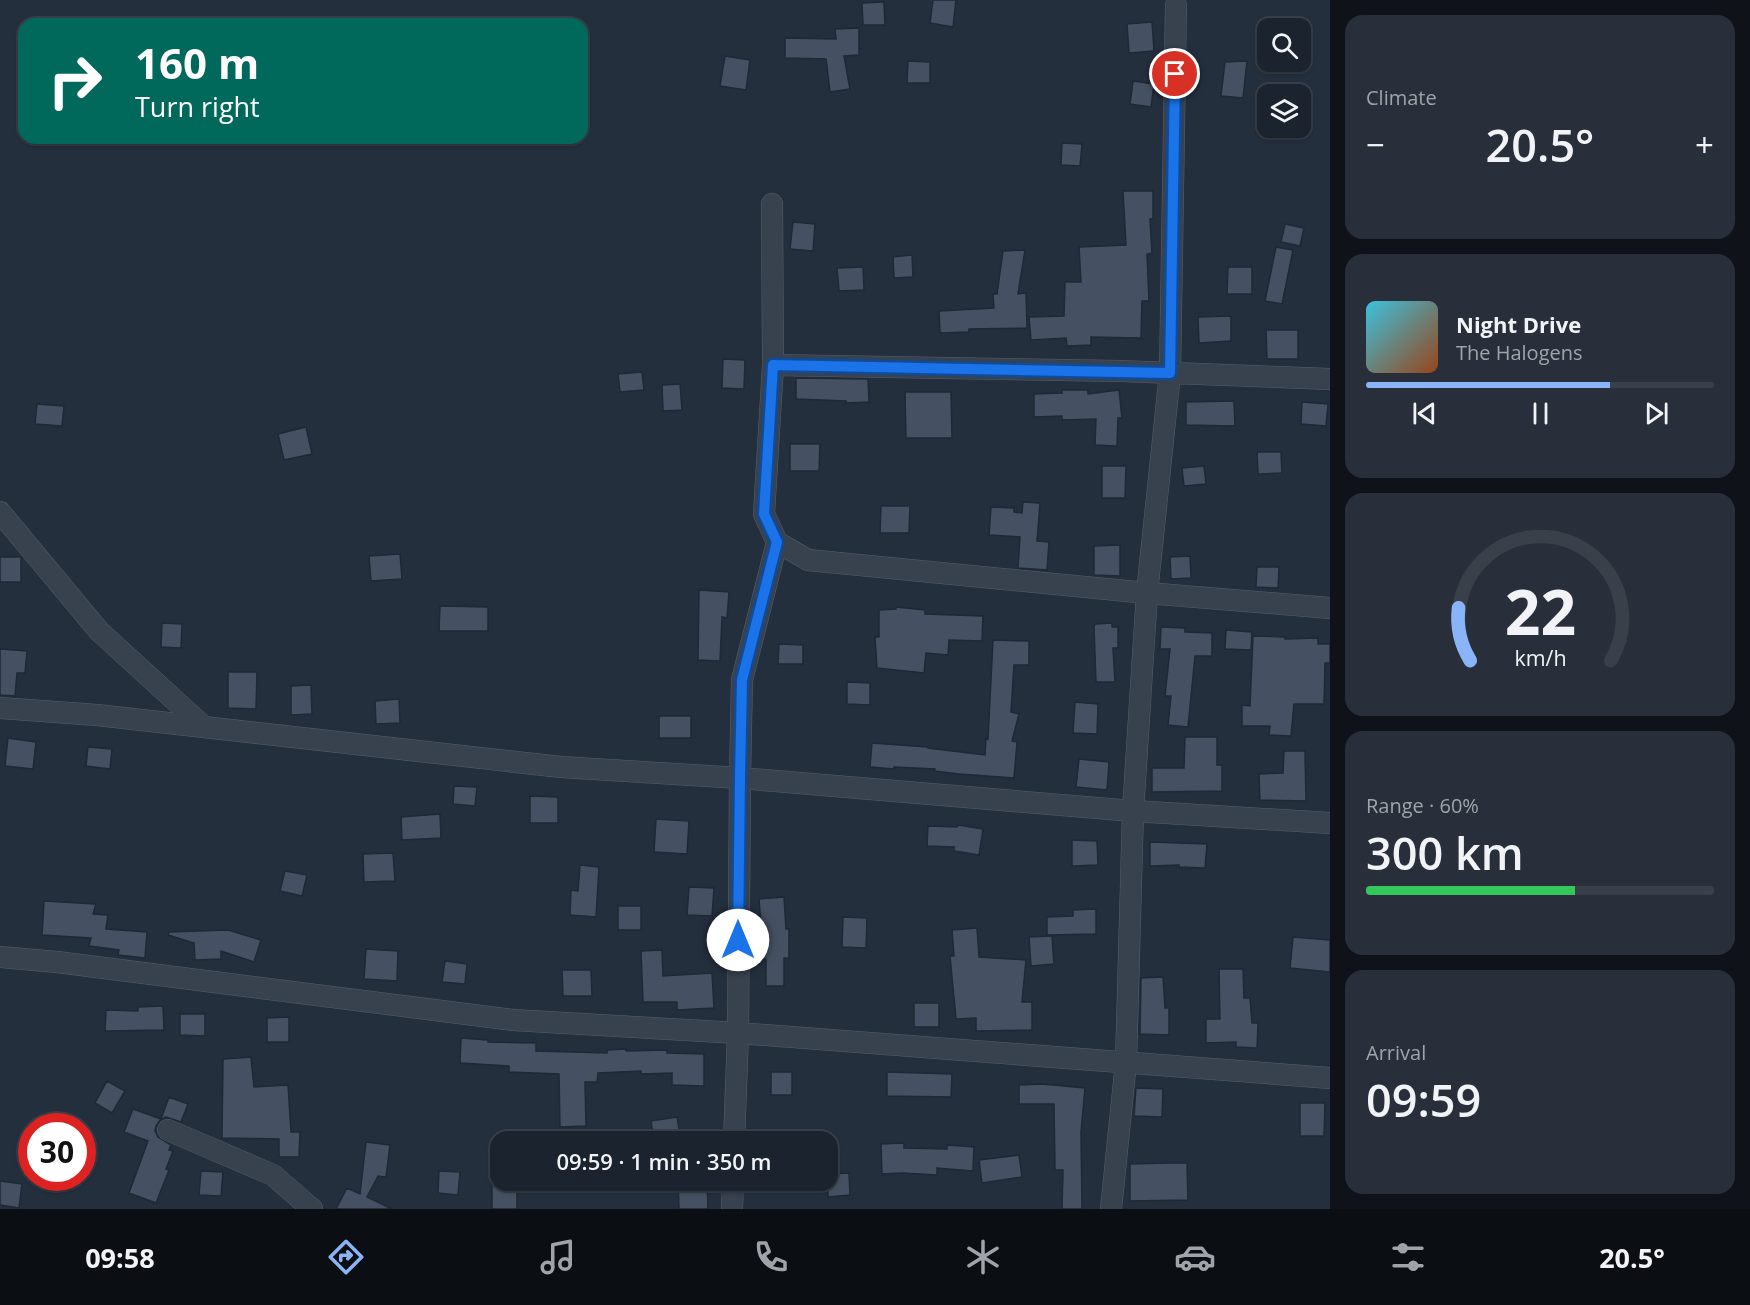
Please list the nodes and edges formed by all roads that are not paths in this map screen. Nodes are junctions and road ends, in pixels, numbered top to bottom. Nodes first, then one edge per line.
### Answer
1 (1176, 5) dead end
2 (772, 204) dead end
3 (773, 365) junction
4 (1170, 373) junction
5 (1330, 379) edge
6 (0, 512) edge
7 (777, 542) junction
8 (1147, 593) junction
9 (1330, 608) edge
10 (0, 708) edge
11 (204, 727) junction
12 (740, 778) junction
13 (1133, 811) junction
14 (1330, 823) edge
15 (0, 957) edge
16 (738, 1034) junction
17 (1126, 1062) junction
18 (1330, 1078) edge
19 (168, 1130) dead end
20 (734, 1131) edge
21 (733, 1191) edge
22 (312, 1209) edge
23 (732, 1209) edge
24 (1111, 1209) edge

1 - 4 street
2 - 3 street
3 - 4 street
3 - 7 street
4 - 5 street
4 - 8 street
6 - 11 street
7 - 8 street
7 - 12 street
8 - 9 street
8 - 13 street
10 - 11 street
11 - 12 street
12 - 13 street
12 - 16 street
13 - 14 street
13 - 17 street
15 - 16 street
16 - 17 street
16 - 20 street
17 - 18 street
17 - 24 street
19 - 22 street
21 - 23 street

